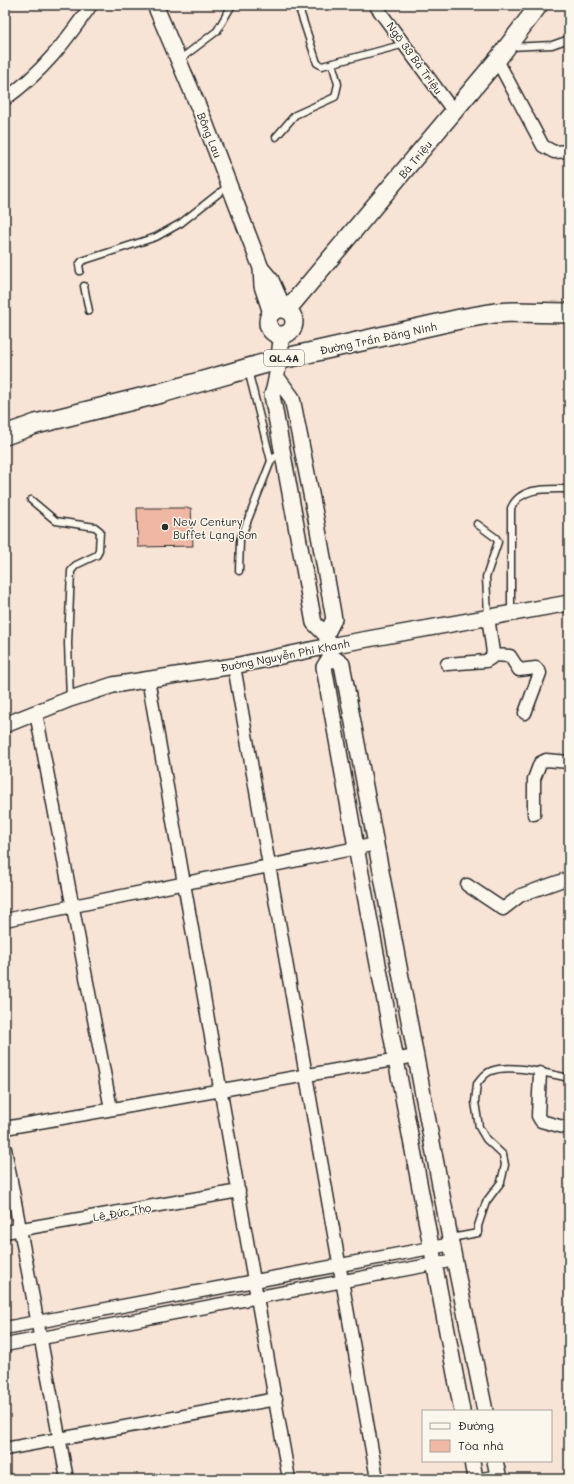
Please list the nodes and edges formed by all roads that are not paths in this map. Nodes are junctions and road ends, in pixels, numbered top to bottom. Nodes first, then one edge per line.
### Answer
1 (91, 5) edge
2 (155, 5) edge
3 (232, 5) edge
4 (298, 5) edge
5 (375, 5) edge
6 (539, 5) edge
7 (569, 39) edge
8 (405, 44) junction
9 (502, 53) junction
10 (180, 60) junction
11 (332, 63) junction
12 (5, 99) edge
13 (454, 112) junction
14 (276, 137) dead end
15 (569, 151) edge
16 (230, 184) junction
17 (80, 271) dead end
18 (84, 286) dead end
19 (89, 311) dead end
20 (281, 311) junction
21 (569, 313) edge
22 (282, 334) joint
23 (277, 360) junction
24 (248, 368) junction
25 (278, 379) junction
26 (5, 435) edge
27 (282, 450) junction
28 (271, 461) junction
29 (569, 489) edge
30 (31, 500) dead end
31 (477, 524) dead end
32 (239, 571) dead end
33 (569, 603) edge
34 (511, 612) junction
35 (488, 616) junction
36 (328, 645) junction
37 (493, 655) junction
38 (447, 664) dead end
39 (234, 666) junction
40 (148, 679) junction
41 (70, 699) junction
42 (36, 713) junction
43 (525, 713) dead end
44 (5, 725) edge
45 (569, 762) edge
46 (534, 814) dead end
47 (376, 844) junction
48 (356, 847) junction
49 (269, 865) junction
50 (569, 878) edge
51 (184, 883) junction
52 (467, 885) dead end
53 (72, 906) junction
54 (5, 920) edge
55 (416, 1056) junction
56 (396, 1060) junction
57 (540, 1073) junction
58 (306, 1075) junction
59 (569, 1078) edge
60 (221, 1090) junction
61 (111, 1109) junction
62 (563, 1127) dead end
63 (5, 1128) edge
64 (5, 1149) edge
65 (239, 1192) junction
66 (20, 1229) junction
67 (5, 1232) edge
68 (451, 1241) junction
69 (432, 1248) junction
70 (455, 1260) junction
71 (435, 1264) junction
72 (340, 1266) junction
73 (254, 1281) junction
74 (342, 1282) junction
75 (257, 1298) junction
76 (38, 1322) junction
77 (5, 1328) edge
78 (41, 1339) junction
79 (5, 1345) edge
80 (276, 1398) junction
81 (462, 1410) edge
82 (485, 1410) edge
83 (60, 1440) junction
84 (5, 1449) edge
85 (472, 1462) edge
86 (495, 1462) edge
87 (499, 1477) edge
88 (67, 1479) edge
89 (289, 1479) edge
90 (377, 1479) edge
91 (475, 1479) edge
92 (482, 1479) edge

1 - 12 street
2 - 10 street, Bông Lau
3 - 10 lane
4 - 11 lane
5 - 8 street, Ngõ 33 Bà Triệu
6 - 9 main road, Bà Triệu
7 - 9 lane
8 - 11 lane
8 - 13 street, Ngõ 33 Bà Triệu
9 - 13 main road, Bà Triệu
9 - 15 street
10 - 16 street, Bông Lau
11 - 14 lane
13 - 20 main road, Bà Triệu
16 - 17 lane
16 - 20 street, Bông Lau
18 - 19 lane
20 - 22 main road
21 - 23 main road, Đường Trần Đăng Ninh / QL.4A
22 - 23 street
23 - 24 main road, Đường Trần Đăng Ninh / QL.4A
23 - 25 street
24 - 26 main road, Đường Trần Đăng Ninh / QL.4A
24 - 28 lane
25 - 27 street
25 - 36 street
27 - 28 lane
27 - 36 street
28 - 32 lane
29 - 34 lane
30 - 41 lane
31 - 35 lane
33 - 34 street, Đường Nguyễn Phi Khanh
34 - 35 street, Đường Nguyễn Phi Khanh
35 - 36 street, Đường Nguyễn Phi Khanh
35 - 37 street
36 - 39 street, Đường Nguyễn Phi Khanh
36 - 47 street
36 - 48 street
37 - 38 street
37 - 43 street
39 - 40 street, Đường Nguyễn Phi Khanh
39 - 49 street
40 - 41 street, Đường Nguyễn Phi Khanh
40 - 51 street
41 - 42 street, Đường Nguyễn Phi Khanh
42 - 44 street, Đường Nguyễn Phi Khanh
42 - 53 street
45 - 46 street
47 - 48 street
47 - 55 street
48 - 49 street
48 - 56 street
49 - 51 street
49 - 58 street
50 - 52 street
51 - 53 street
51 - 60 street
53 - 54 street
53 - 61 street
55 - 56 street
55 - 68 street
56 - 58 street
56 - 69 street
57 - 59 lane
57 - 62 street
57 - 68 lane
58 - 60 street
58 - 72 street
60 - 61 street
60 - 65 street
61 - 63 street
64 - 66 street
65 - 66 street, Lê Đức Thọ
65 - 73 street
66 - 67 street, Lê Đức Thọ
66 - 76 street
68 - 69 street
68 - 70 street
69 - 71 street
69 - 72 street
70 - 71 street
70 - 82 street
71 - 74 street
71 - 81 street
72 - 73 street
72 - 74 street
73 - 75 street
73 - 76 street
74 - 75 street
74 - 90 street
75 - 78 street
75 - 80 street
76 - 77 street
76 - 78 street
78 - 79 street
78 - 83 street
80 - 83 street
80 - 89 street
83 - 84 street
83 - 88 street
85 - 91 street
86 - 87 street
87 - 92 street

